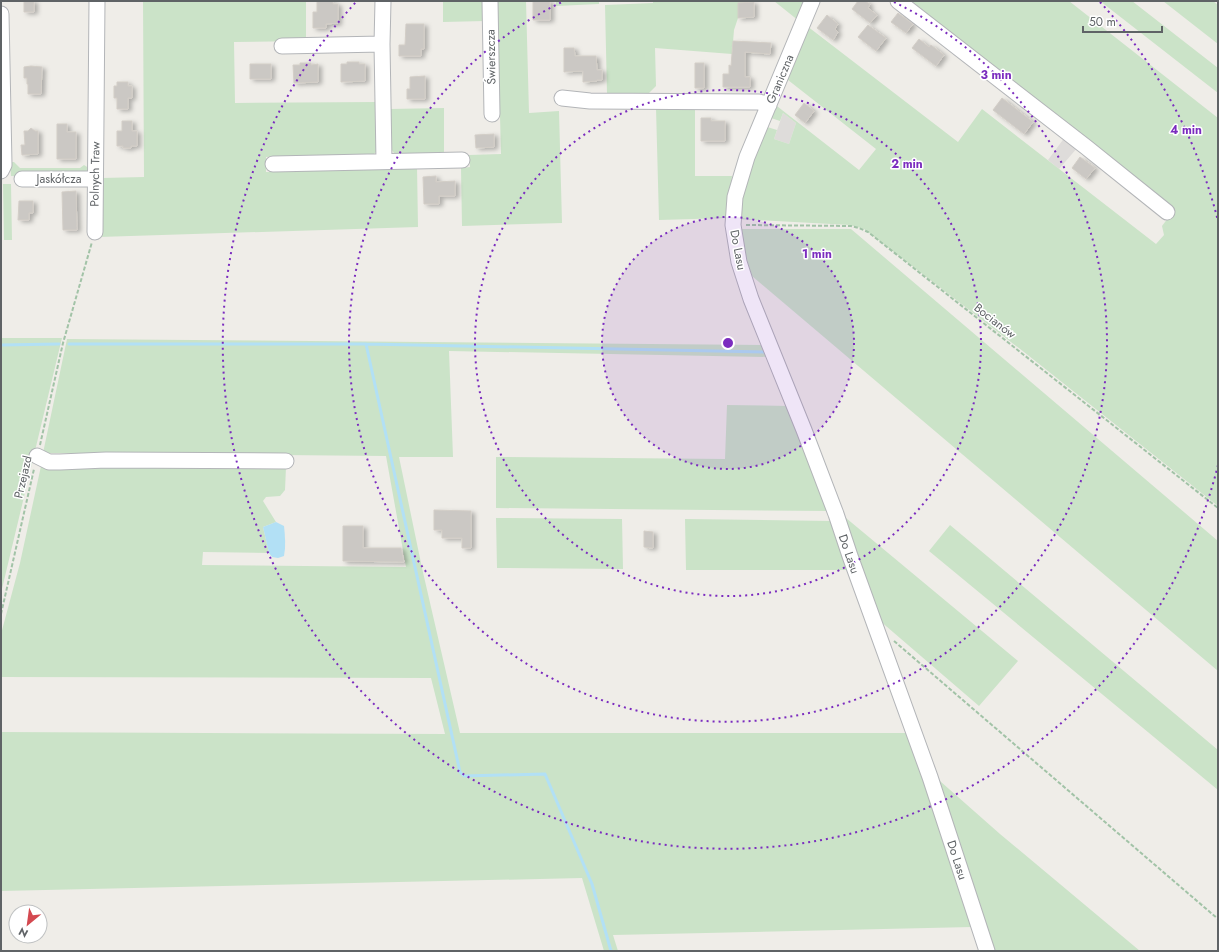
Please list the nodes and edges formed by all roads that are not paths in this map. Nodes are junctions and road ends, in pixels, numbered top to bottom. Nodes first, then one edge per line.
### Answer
1 (97, 1) edge
2 (383, 1) edge
3 (490, 1) edge
4 (812, 1) edge
5 (898, 1) edge
6 (1, 14) edge
7 (382, 44) junction
8 (282, 46) dead end
9 (562, 98) dead end
10 (769, 105) junction
11 (492, 114) dead end
12 (747, 157) joint
13 (462, 160) dead end
14 (384, 161) junction
15 (273, 164) dead end
16 (1, 171) edge
17 (22, 179) dead end
18 (96, 179) junction
19 (1167, 212) dead end
20 (95, 232) road end
21 (37, 456) road end
22 (286, 461) dead end
23 (987, 951) edge

1 - 18 street, Polnych Traw
2 - 7 street
3 - 11 street, Świerszcza
4 - 10 street, Graniczna
5 - 19 street
6 - 16 street
7 - 8 street
7 - 14 street
9 - 10 street
10 - 12 street, Graniczna
12 - 23 street, Do Lasu
13 - 14 street
14 - 15 street
17 - 18 street, Jaskółcza
18 - 20 street, Polnych Traw
21 - 22 street

